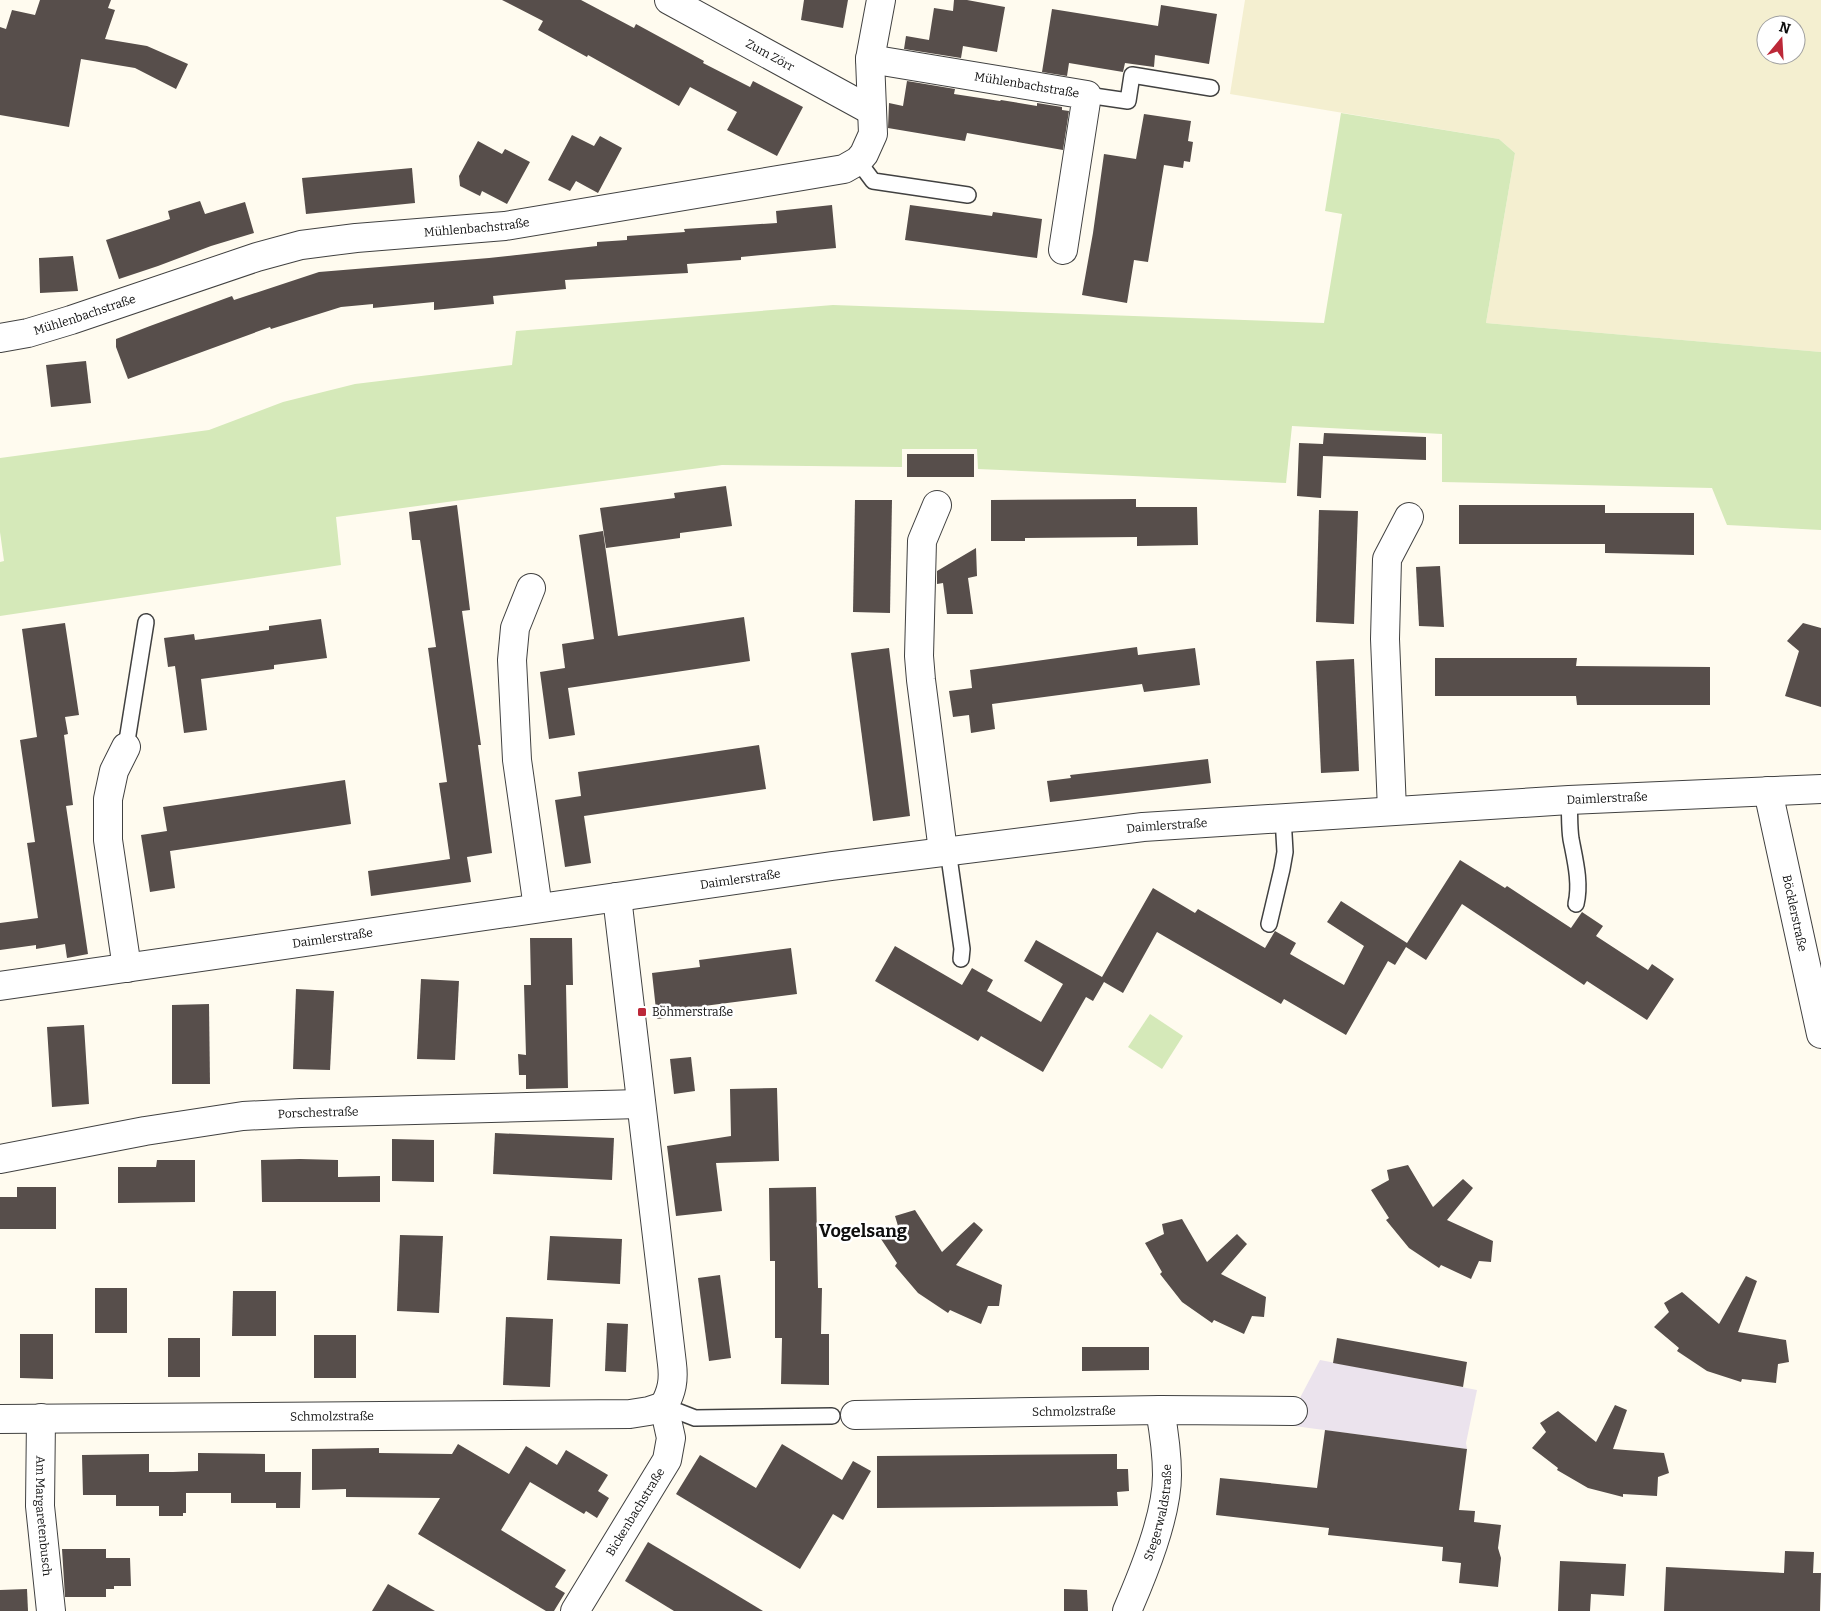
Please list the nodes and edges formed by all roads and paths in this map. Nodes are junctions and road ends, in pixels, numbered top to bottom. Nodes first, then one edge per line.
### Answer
1 (668, 0) edge
2 (881, 0) edge
3 (870, 60) junction
4 (1211, 88) dead end
5 (1087, 95) junction
6 (872, 111) junction
7 (858, 161) junction
8 (968, 195) dead end
9 (1063, 250) dead end
10 (0, 338) edge
11 (937, 505) dead end
12 (1409, 517) dead end
13 (531, 588) dead end
14 (146, 622) dead end
15 (126, 748) joint
16 (1821, 789) edge
17 (1768, 791) junction
18 (1569, 800) junction
19 (1392, 810) junction
20 (1283, 817) junction
21 (946, 851) junction
22 (617, 897) junction
23 (1576, 904) dead end
24 (538, 908) junction
25 (1269, 924) dead end
26 (961, 959) dead end
27 (127, 968) junction
28 (0, 986) edge
29 (1821, 1034) edge
30 (640, 1104) junction
31 (0, 1159) edge
32 (664, 1406) junction
33 (1160, 1410) junction
34 (1293, 1411) dead end
35 (844, 1416) joint
36 (41, 1418) junction
37 (0, 1419) edge
38 (51, 1611) edge
39 (576, 1611) edge
40 (1127, 1611) edge

1 - 6 street, Zum Zörr
2 - 3 street
3 - 5 street, Mühlenbachstraße
3 - 6 street
4 - 5 lane
5 - 9 street, Mühlenbachstraße
6 - 7 street
7 - 8 lane
7 - 10 street, Mühlenbachstraße
11 - 21 street
12 - 19 street
13 - 24 street
14 - 15 lane
15 - 27 street
16 - 17 street, Daimlerstraße
17 - 18 street, Daimlerstraße
17 - 29 street, Böcklerstraße
18 - 19 street, Daimlerstraße
18 - 23 lane
19 - 20 street, Daimlerstraße
20 - 21 street, Daimlerstraße
20 - 25 lane
21 - 22 street, Daimlerstraße
21 - 26 lane
22 - 24 street, Daimlerstraße
22 - 30 street
24 - 27 street, Daimlerstraße
27 - 28 street, Daimlerstraße
30 - 31 street, Porschestraße
30 - 32 street
32 - 35 lane
32 - 36 street, Schmolzstraße
32 - 39 street, Bickenbachstraße
33 - 34 street, Schmolzstraße
33 - 35 street, Schmolzstraße
33 - 40 street, Stegerwaldstraße
36 - 37 street, Schmolzstraße
36 - 38 street, Am Margaretenbusch

